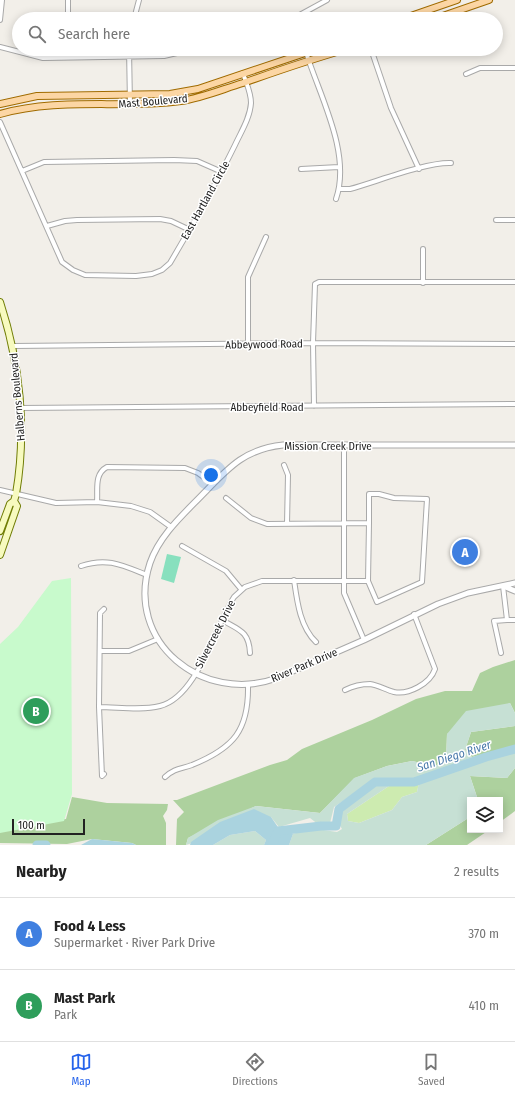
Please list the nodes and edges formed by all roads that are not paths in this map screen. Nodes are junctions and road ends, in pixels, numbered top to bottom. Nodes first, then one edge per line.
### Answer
1 (2, 0) edge
2 (68, 0) edge
3 (139, 0) edge
4 (327, 0) edge
5 (458, 0) edge
6 (489, 0) edge
7 (68, 12) edge
8 (136, 12) edge
9 (304, 12) edge
10 (423, 12) edge
11 (454, 12) edge
12 (0, 20) edge
13 (0, 47) edge
14 (12, 50) edge
15 (35, 56) edge
16 (169, 56) edge
17 (292, 56) edge
18 (308, 56) edge
19 (323, 56) edge
20 (373, 56) edge
21 (69, 57) joint
22 (129, 57) junction
23 (309, 60) junction
24 (515, 68) edge
25 (244, 73) junction
26 (466, 74) dead end
27 (246, 82) junction
28 (129, 94) junction
29 (0, 104) edge
30 (130, 104) junction
31 (0, 114) edge
32 (0, 122) edge
33 (451, 163) dead end
34 (339, 167) junction
35 (301, 169) dead end
36 (419, 169) junction
37 (22, 171) junction
38 (222, 172) junction
39 (340, 189) junction
40 (336, 199) dead end
41 (496, 220) dead end
42 (515, 220) edge
43 (47, 226) junction
44 (190, 230) junction
45 (266, 237) dead end
46 (422, 249) dead end
47 (515, 282) edge
48 (423, 283) junction
49 (0, 302) edge
50 (313, 343) junction
51 (515, 344) edge
52 (248, 345) junction
53 (13, 346) junction
54 (515, 404) edge
55 (314, 406) junction
56 (20, 408) junction
57 (344, 445) junction
58 (515, 445) edge
59 (284, 465) dead end
60 (213, 484) junction
61 (0, 490) edge
62 (16, 494) junction
63 (226, 498) dead end
64 (14, 501) junction
65 (97, 502) junction
66 (344, 523) junction
67 (369, 523) junction
68 (287, 524) junction
69 (171, 527) junction
70 (0, 531) edge
71 (182, 546) dead end
72 (0, 555) edge
73 (81, 566) dead end
74 (147, 575) junction
75 (294, 580) junction
76 (343, 580) junction
77 (368, 581) junction
78 (515, 583) edge
79 (503, 586) junction
80 (241, 589) junction
81 (515, 591) edge
82 (104, 609) dead end
83 (414, 614) junction
84 (222, 620) junction
85 (507, 620) junction
86 (515, 620) edge
87 (158, 639) junction
88 (364, 640) junction
89 (316, 642) dead end
90 (100, 651) junction
91 (250, 653) dead end
92 (501, 653) dead end
93 (195, 674) junction
94 (248, 685) junction
95 (345, 690) dead end
96 (99, 707) junction
97 (104, 774) dead end
98 (165, 776) dead end

1 - 12 street
2 - 7 street
3 - 8 street
4 - 9 street
5 - 10 main road
6 - 11 main road
13 - 14 street
15 - 21 street
16 - 22 street
17 - 25 main road, Mast Boulevard
18 - 23 street
19 - 23 main road, Mast Boulevard
20 - 36 street
21 - 22 street
22 - 28 street
23 - 27 main road, Mast Boulevard
23 - 34 street
24 - 26 street
25 - 27 street, East Hartland Circle
25 - 28 main road, Mast Boulevard
27 - 30 main road, Mast Boulevard
27 - 38 street, East Hartland Circle
28 - 29 main road, Mast Boulevard
28 - 30 street
30 - 31 main road, Mast Boulevard
32 - 37 street, East Hartland Circle
33 - 36 street
34 - 35 street
34 - 39 street
36 - 39 street
37 - 38 street
37 - 43 street, East Hartland Circle
38 - 44 street, East Hartland Circle
39 - 40 street
41 - 42 street
43 - 44 street
43 - 44 street, East Hartland Circle
45 - 52 street
46 - 48 street
47 - 48 street
48 - 50 street
49 - 53 main road, Halberns Boulevard
50 - 51 street, Abbeywood Road
50 - 52 street, Abbeywood Road
50 - 55 street
52 - 53 street, Abbeywood Road
53 - 56 main road, Halberns Boulevard
54 - 55 street, Abbeyfield Road
55 - 56 street, Abbeyfield Road
56 - 62 main road, Halberns Boulevard
57 - 58 street, Mission Creek Drive
57 - 60 street, Mission Creek Drive
57 - 66 street
59 - 68 street
60 - 65 street
60 - 69 street, Mission Creek Drive
61 - 62 street
62 - 64 main road, Halberns Boulevard
62 - 65 street
63 - 68 street
64 - 70 main road
64 - 72 main road
65 - 69 street
66 - 67 street
66 - 68 street
66 - 76 street
67 - 77 street
67 - 77 street
69 - 74 street, River Park Drive
71 - 80 street
73 - 74 street
74 - 87 street, River Park Drive
75 - 76 street, Silvercreek Drive
75 - 80 street, Silvercreek Drive
75 - 89 street
76 - 77 street, Silvercreek Drive
76 - 88 street
78 - 79 street, River Park Drive
79 - 81 street
79 - 83 street, River Park Drive
79 - 85 street
80 - 84 street, Silvercreek Drive
82 - 90 street
83 - 88 street, River Park Drive
83 - 95 street
84 - 91 street
84 - 93 street, Silvercreek Drive
85 - 86 street
85 - 92 street
87 - 90 street
87 - 93 street, River Park Drive
88 - 94 street, River Park Drive
90 - 96 street
93 - 94 street, River Park Drive
93 - 96 street, Silvercreek Drive
94 - 98 street
96 - 97 street

